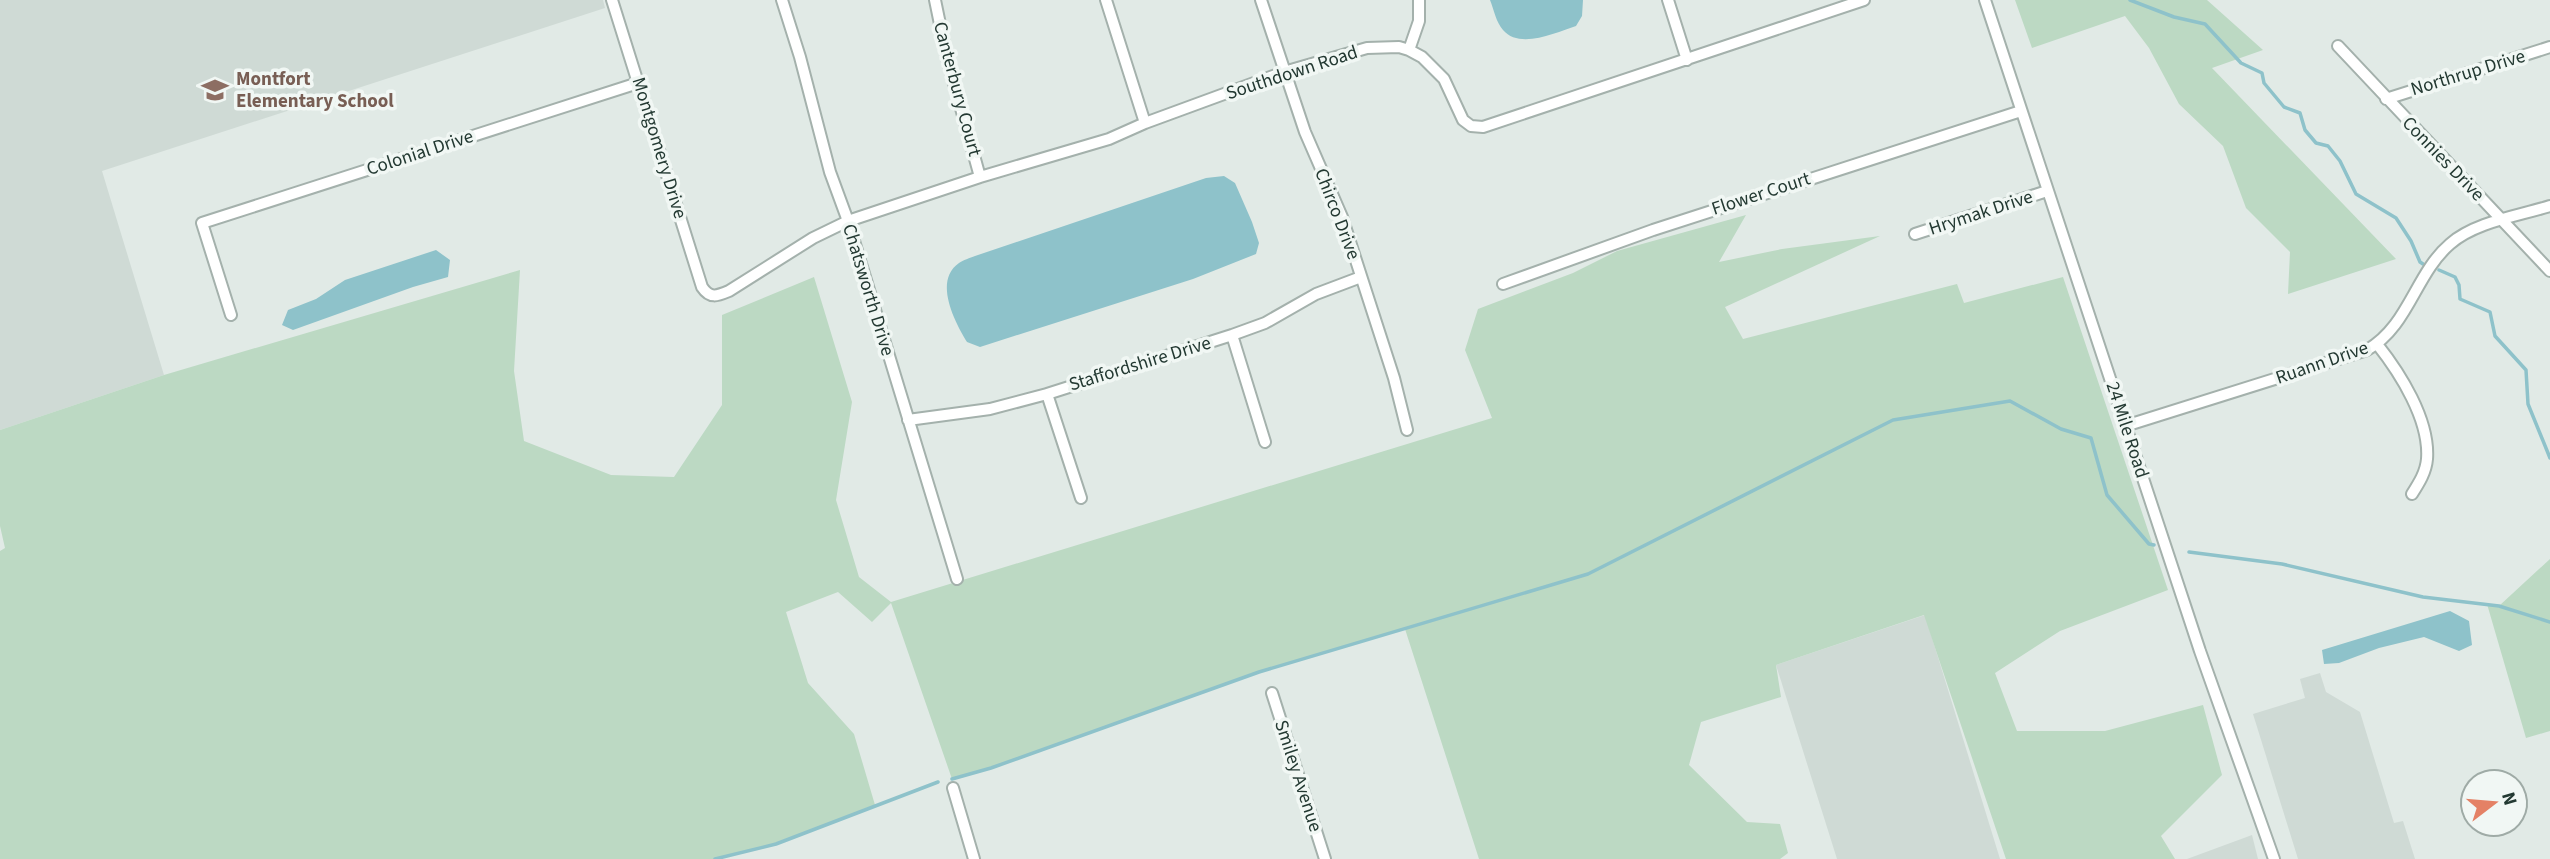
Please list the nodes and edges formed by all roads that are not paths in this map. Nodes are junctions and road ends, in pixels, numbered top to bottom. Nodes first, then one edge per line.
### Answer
1 (612, 0) edge
2 (782, 0) edge
3 (935, 0) edge
4 (1106, 0) edge
5 (1261, 0) edge
6 (1419, 0) edge
7 (1668, 0) edge
8 (1864, 0) edge
9 (1984, 0) edge
10 (2338, 46) dead end
11 (2550, 47) edge
12 (1409, 50) junction
13 (1687, 60) junction
14 (1284, 72) junction
15 (638, 83) junction
16 (2385, 99) junction
17 (2021, 111) junction
18 (1145, 123) junction
19 (981, 177) junction
20 (2047, 191) junction
21 (2550, 205) edge
22 (848, 221) junction
23 (2502, 221) junction
24 (1915, 234) dead end
25 (2550, 271) edge
26 (1361, 277) junction
27 (1503, 284) dead end
28 (709, 295) joint
29 (231, 315) dead end
30 (1232, 335) junction
31 (2377, 344) junction
32 (1046, 394) junction
33 (908, 420) junction
34 (2125, 426) junction
35 (1407, 430) dead end
36 (1265, 442) dead end
37 (2412, 494) dead end
38 (1080, 498) dead end
39 (957, 579) dead end
40 (1272, 692) dead end
41 (953, 788) dead end
42 (974, 859) edge
43 (1325, 859) edge
44 (2274, 859) edge

1 - 15 street, Montgomery Drive
2 - 22 street, Chatsworth Drive
3 - 19 street, Canterbury Court
4 - 18 street
5 - 14 street, Chirco Drive
6 - 12 street
7 - 13 street
8 - 13 street
9 - 17 street, 24 Mile Road
10 - 16 street, Connies Drive
11 - 16 street, Northrup Drive
12 - 13 street
12 - 14 street, Southdown Road
14 - 18 street, Southdown Road
14 - 26 street, Chirco Drive
15 - 28 street, Montgomery Drive
15 - 29 street, Colonial Drive
16 - 23 street, Connies Drive
17 - 20 street, 24 Mile Road
17 - 27 street, Flower Court
18 - 19 street, Southdown Road
19 - 22 street, Southdown Road
20 - 24 street, Hrymak Drive
20 - 34 street, 24 Mile Road
21 - 23 street, Ruann Drive
22 - 28 street, Southdown Road
22 - 33 street, Chatsworth Drive
23 - 25 street, Connies Drive
23 - 31 street, Ruann Drive
26 - 30 street, Staffordshire Drive
26 - 35 street, Chirco Drive
30 - 32 street, Staffordshire Drive
30 - 36 street
31 - 34 street, Ruann Drive
31 - 37 street
32 - 33 street, Staffordshire Drive
32 - 38 street
33 - 39 street, Chatsworth Drive
34 - 44 street, 24 Mile Road
40 - 43 street, Smiley Avenue
41 - 42 street

